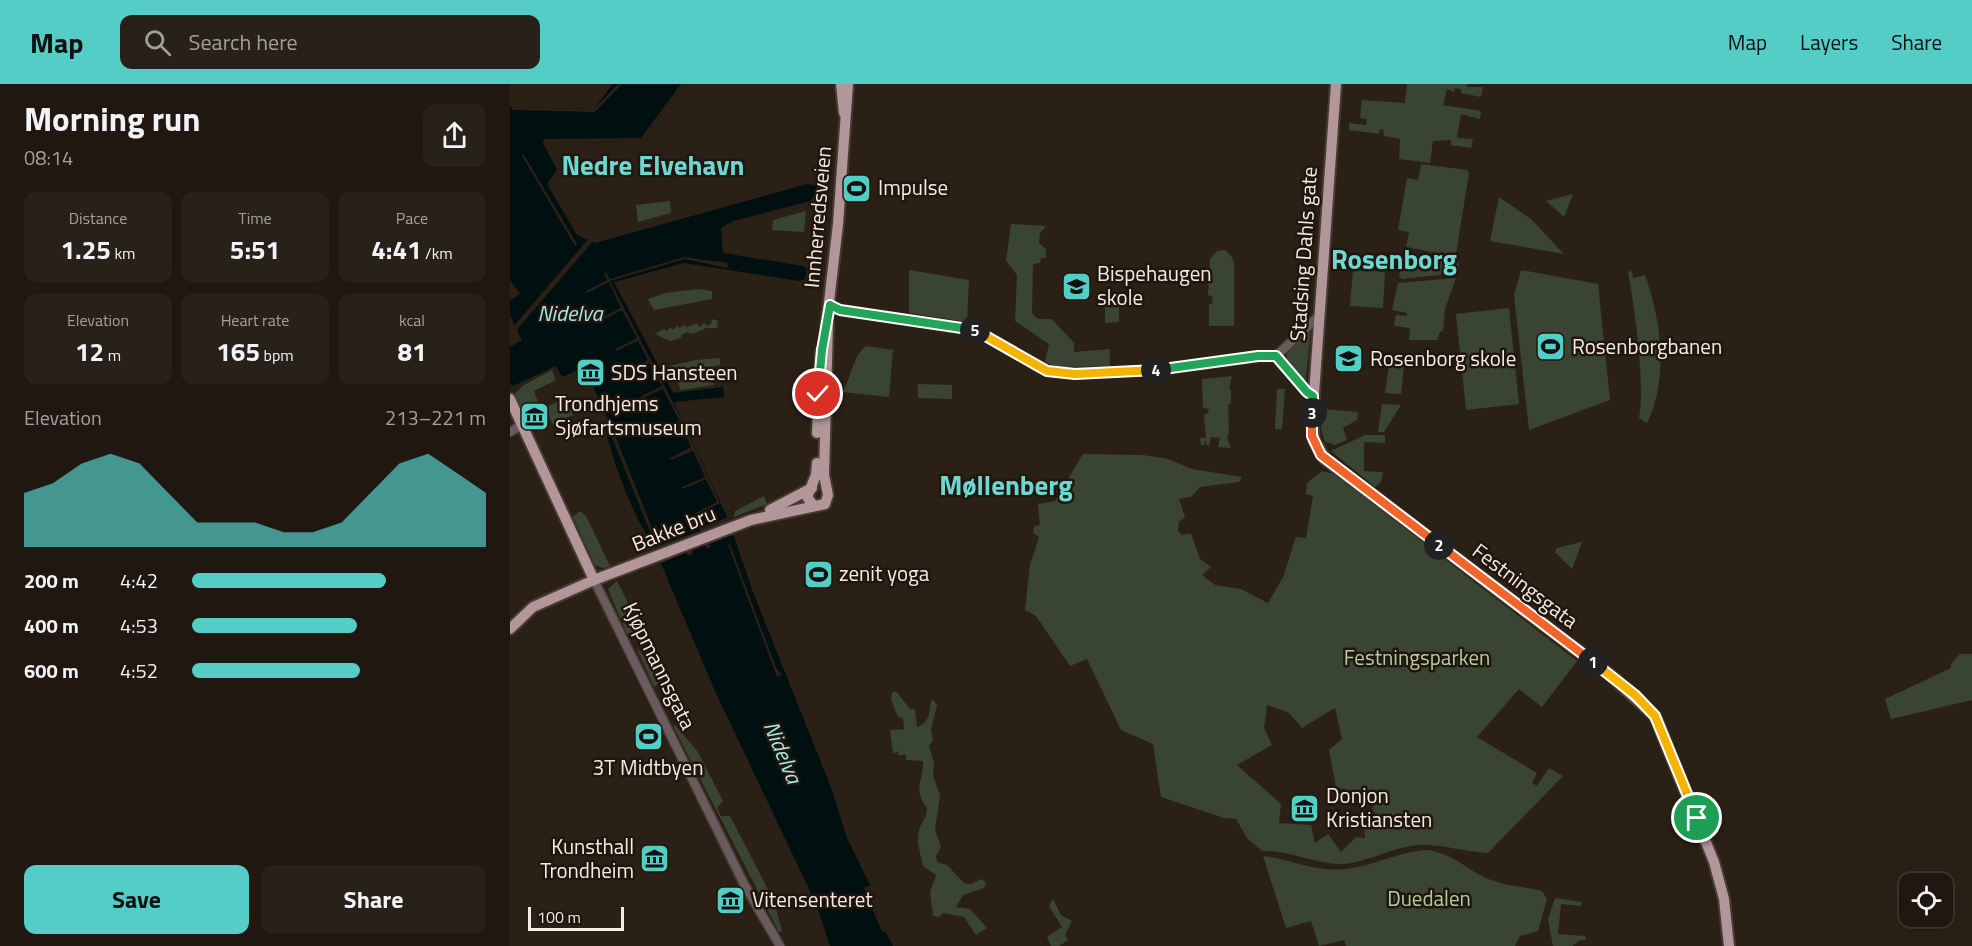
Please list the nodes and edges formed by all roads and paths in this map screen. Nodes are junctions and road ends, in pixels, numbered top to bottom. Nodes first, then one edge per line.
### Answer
1 (841, 84) edge
2 (848, 84) edge
3 (1336, 84) edge
4 (845, 115) junction
5 (830, 305) junction
6 (1319, 316) junction
7 (828, 323) junction
8 (1276, 356) junction
9 (1313, 396) junction
10 (510, 399) edge
11 (522, 424) junction
12 (510, 432) edge
13 (1325, 459) joint
14 (810, 490) junction
15 (826, 490) junction
16 (814, 506) junction
17 (751, 520) junction
18 (594, 580) junction
19 (510, 630) edge
20 (780, 946) edge
21 (1729, 946) edge

1 - 4 main road, Innherredsveien
2 - 4 main road, Innherredsveien
3 - 6 main road, Stadsing Dahls gate
4 - 5 main road, Innherredsveien
5 - 7 main road, Innherredsveien
5 - 8 street
6 - 8 street
6 - 9 main road, Stadsing Dahls gate
7 - 14 main road, Innherredsveien
7 - 15 main road, Innherredsveien
8 - 9 street
9 - 13 main road, Stadsing Dahls gate
10 - 11 main road, Kjøpmannsgata
11 - 12 street
11 - 18 main road, Kjøpmannsgata
13 - 21 main road, Festningsgata
14 - 15 main road
14 - 16 main road
14 - 17 main road
15 - 16 main road
16 - 17 main road
17 - 18 main road, Bakke bru
18 - 19 main road, Bakke bru
18 - 20 street, Kjøpmannsgata

